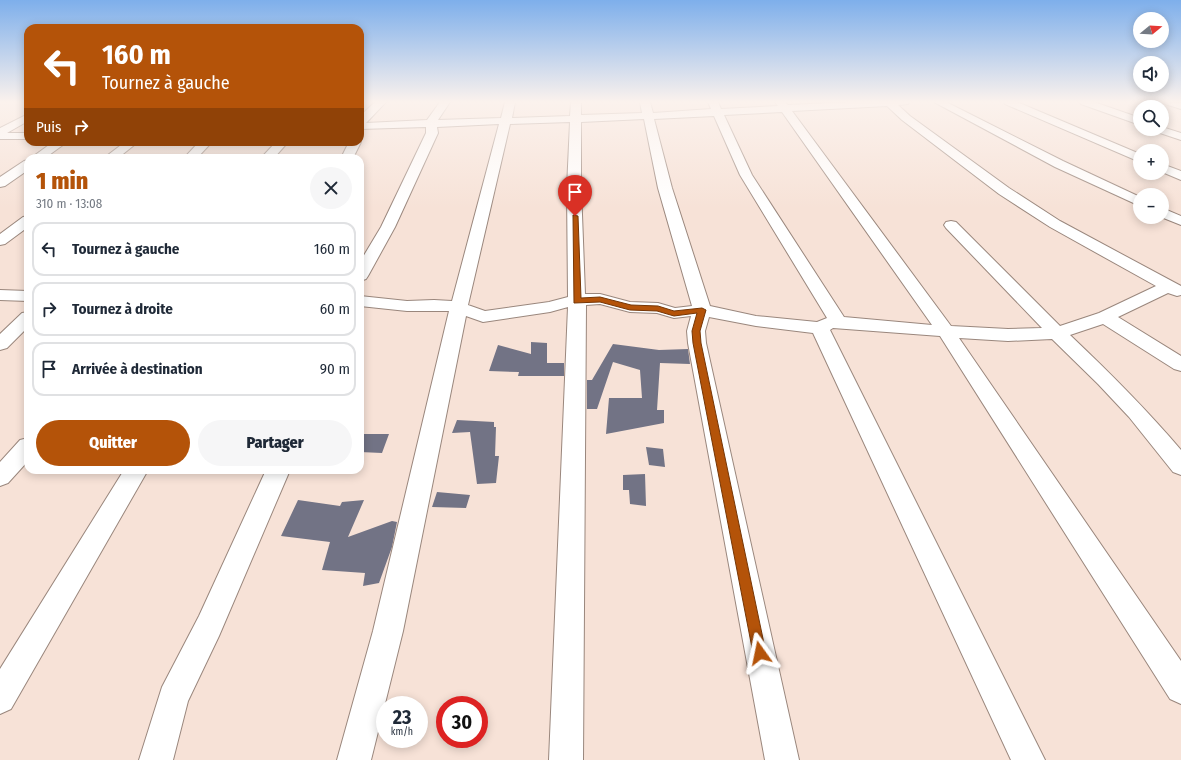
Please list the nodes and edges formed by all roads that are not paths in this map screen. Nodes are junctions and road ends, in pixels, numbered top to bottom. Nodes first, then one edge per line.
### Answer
1 (430, 137) edge
2 (501, 137) edge
3 (576, 137) edge
4 (653, 137) edge
5 (729, 137) edge
6 (806, 137) edge
7 (932, 137) edge
8 (1008, 137) edge
9 (1092, 137) edge
10 (55, 146) edge
11 (126, 146) edge
12 (202, 146) edge
13 (278, 146) edge
14 (43, 154) edge
15 (116, 154) edge
16 (194, 154) edge
17 (271, 154) edge
18 (1133, 155) edge
19 (24, 167) edge
20 (1169, 171) edge
21 (1181, 176) edge
22 (0, 183) edge
23 (1133, 199) edge
24 (1169, 215) edge
25 (1181, 221) edge
26 (24, 223) edge
27 (951, 225) dead end
28 (0, 241) edge
29 (364, 269) edge
30 (1175, 289) edge
31 (0, 295) edge
32 (24, 296) edge
33 (364, 301) edge
34 (577, 301) junction
35 (459, 308) junction
36 (702, 310) junction
37 (1105, 317) junction
38 (24, 321) edge
39 (829, 325) junction
40 (946, 332) junction
41 (1057, 333) junction
42 (0, 344) edge
43 (1181, 365) edge
44 (24, 450) edge
45 (1181, 466) edge
46 (134, 474) edge
47 (276, 474) edge
48 (0, 477) edge
49 (1181, 688) edge
50 (0, 698) edge
51 (156, 760) edge
52 (354, 760) edge
53 (566, 760) edge
54 (782, 760) edge
55 (1028, 760) edge

1 - 29 street
2 - 35 street
3 - 34 street
4 - 36 street
5 - 39 street
6 - 40 street
7 - 30 street
8 - 23 street
9 - 18 street
10 - 14 street
11 - 15 street
12 - 16 street
13 - 17 street
19 - 22 street
20 - 21 street
24 - 25 street
26 - 28 street
27 - 41 street
30 - 37 street
31 - 32 street
33 - 35 street
34 - 35 street
34 - 36 street
34 - 53 street
35 - 52 street
36 - 39 street
36 - 54 street
37 - 41 street
37 - 43 street
38 - 42 street
39 - 40 street
39 - 55 street
40 - 41 street
40 - 49 street
41 - 45 street
44 - 48 street
46 - 50 street
47 - 51 street

